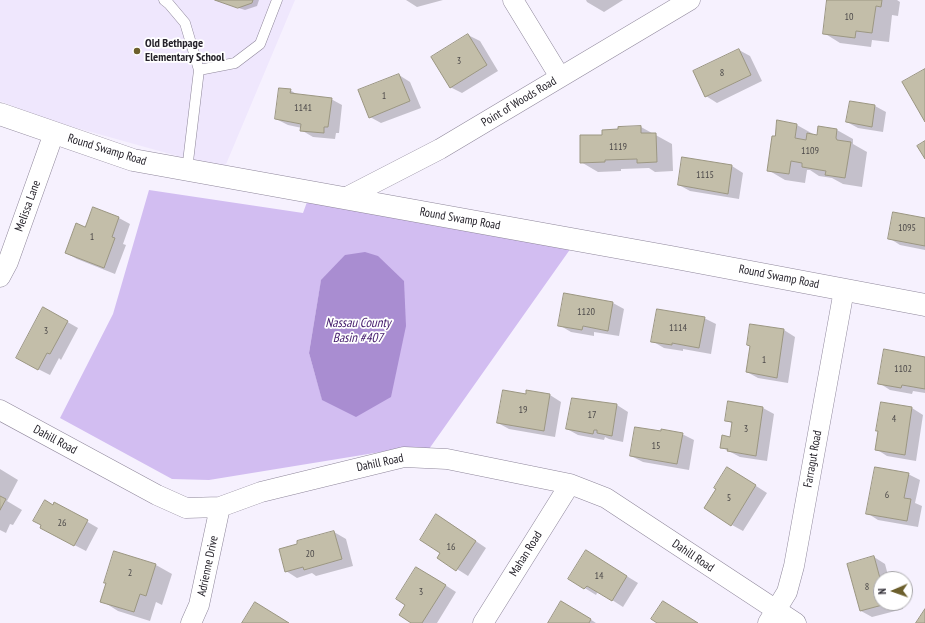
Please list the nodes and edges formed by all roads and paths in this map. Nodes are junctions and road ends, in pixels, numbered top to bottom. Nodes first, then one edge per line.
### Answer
1 (164, 0) edge
2 (277, 0) edge
3 (513, 0) edge
4 (690, 0) edge
5 (199, 70) junction
6 (560, 77) junction
7 (0, 114) edge
8 (54, 133) junction
9 (187, 170) junction
10 (345, 198) junction
11 (0, 277) edge
12 (844, 290) junction
13 (925, 305) edge
14 (0, 410) edge
15 (570, 484) junction
16 (220, 507) junction
17 (772, 617) edge
18 (191, 623) edge
19 (483, 623) edge
20 (796, 623) edge

1 - 5 lane
2 - 5 lane
3 - 6 street
4 - 6 street, Point of Woods Road
5 - 9 lane
6 - 10 street, Point of Woods Road
7 - 8 main road, Round Swamp Road
8 - 9 main road, Round Swamp Road
8 - 11 street, Melissa Lane
9 - 10 main road, Round Swamp Road
10 - 12 main road, Round Swamp Road
12 - 13 main road, Round Swamp Road
12 - 17 street, Farragut Road
14 - 16 street, Dahill Road
15 - 16 street, Dahill Road
15 - 17 street, Dahill Road
15 - 19 street, Mahan Road
16 - 18 street, Adrienne Drive
17 - 20 street, Dahill Road

